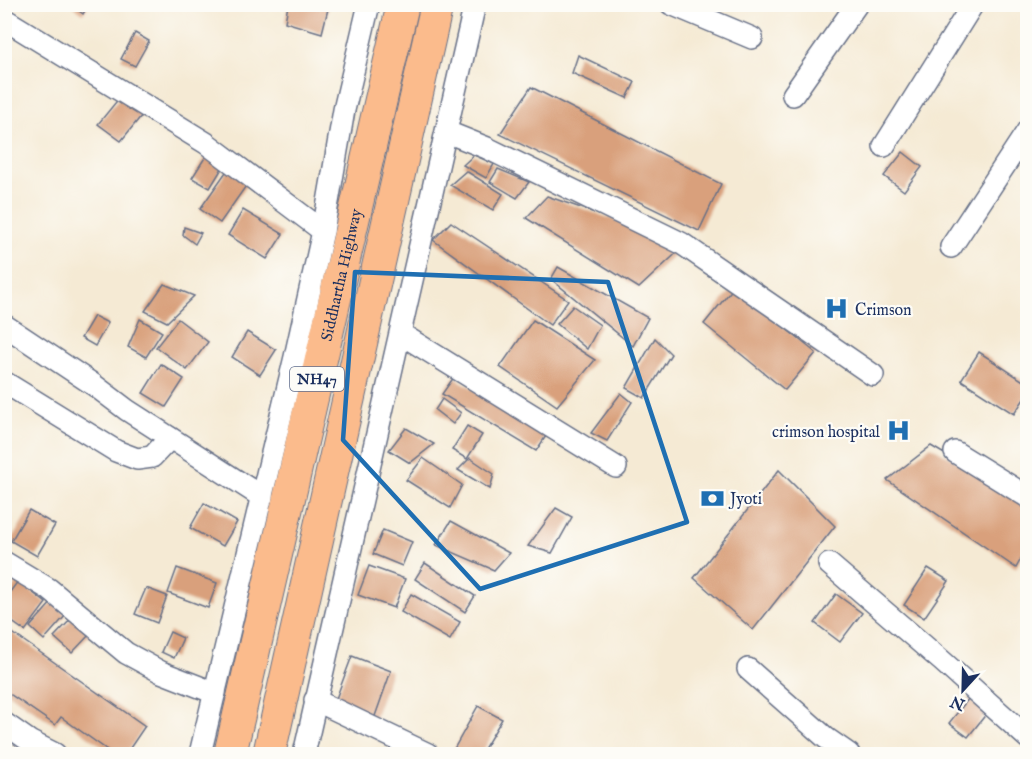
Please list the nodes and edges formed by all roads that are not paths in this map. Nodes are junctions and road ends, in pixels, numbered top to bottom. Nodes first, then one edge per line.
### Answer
1 (369, 4) edge
2 (403, 4) edge
3 (437, 4) edge
4 (475, 4) edge
5 (671, 4) edge
6 (857, 4) edge
7 (974, 4) edge
8 (4, 19) edge
9 (752, 38) dead end
10 (793, 95) dead end
11 (378, 115) junction
12 (411, 123) junction
13 (1028, 130) edge
14 (447, 132) junction
15 (884, 146) dead end
16 (323, 231) junction
17 (951, 247) dead end
18 (4, 325) edge
19 (401, 334) junction
20 (873, 375) dead end
21 (4, 382) edge
22 (170, 438) junction
23 (955, 452) dead end
24 (616, 467) dead end
25 (262, 497) junction
26 (1028, 497) edge
27 (4, 562) edge
28 (829, 564) dead end
29 (748, 669) dead end
30 (215, 693) junction
31 (315, 700) junction
32 (4, 723) edge
33 (1028, 738) edge
34 (55, 754) edge
35 (200, 754) edge
36 (230, 754) edge
37 (269, 754) edge
38 (304, 754) edge
39 (428, 754) edge
40 (849, 754) edge

1 - 16 street
2 - 11 highway, Siddhartha Highway / NH47
3 - 12 highway, NH47
4 - 14 street
5 - 9 street
6 - 10 street
7 - 15 street
8 - 16 street
11 - 12 highway
11 - 36 highway, Siddhartha Highway / NH47
12 - 37 highway, NH47
13 - 17 street
14 - 19 street
14 - 20 street
16 - 25 street
18 - 22 street
19 - 24 street
19 - 31 street
21 - 22 street
22 - 25 street
23 - 26 street
25 - 30 street
27 - 30 street
28 - 33 street
29 - 40 street
30 - 35 street
31 - 38 street
31 - 39 street
32 - 34 street

